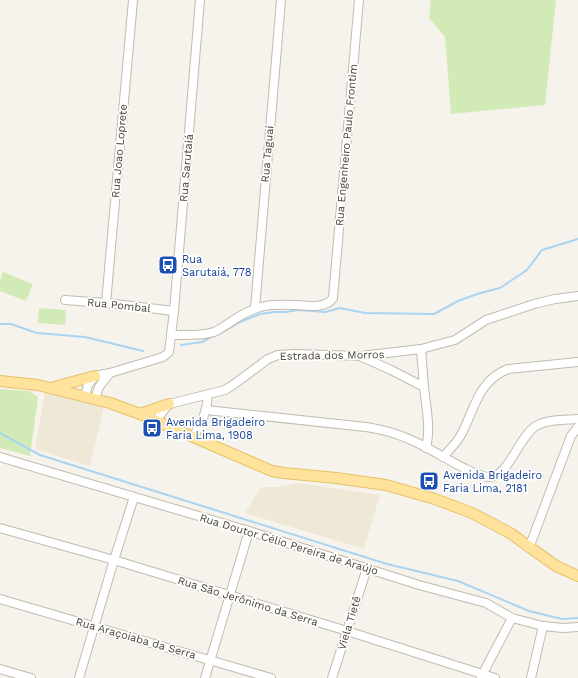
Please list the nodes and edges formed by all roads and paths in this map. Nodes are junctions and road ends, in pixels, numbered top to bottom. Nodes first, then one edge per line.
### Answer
1 (133, 0) edge
2 (200, 0) edge
3 (281, 0) edge
4 (359, 0) edge
5 (578, 296) edge
6 (65, 300) dead end
7 (106, 303) junction
8 (255, 308) junction
9 (174, 311) junction
10 (171, 336) junction
11 (421, 349) junction
12 (361, 356) junction
13 (578, 362) edge
14 (110, 373) junction
15 (95, 376) junction
16 (0, 381) edge
17 (424, 387) junction
18 (52, 388) junction
19 (208, 395) junction
20 (85, 396) junction
21 (95, 399) junction
22 (169, 404) junction
23 (206, 410) junction
24 (140, 414) junction
25 (578, 419) edge
26 (156, 420) junction
27 (578, 427) edge
28 (193, 437) junction
29 (426, 448) junction
30 (0, 457) edge
31 (443, 457) junction
32 (134, 497) junction
33 (0, 528) edge
34 (249, 531) junction
35 (529, 548) junction
36 (114, 560) junction
37 (367, 568) junction
38 (578, 576) edge
39 (230, 595) junction
40 (0, 599) edge
41 (512, 618) junction
42 (94, 626) junction
43 (544, 626) junction
44 (578, 627) edge
45 (347, 631) junction
46 (211, 659) junction
47 (0, 668) edge
48 (482, 676) edge
49 (31, 678) edge
50 (79, 678) edge
51 (205, 678) edge
52 (271, 678) edge
53 (332, 678) edge
54 (494, 678) edge
55 (531, 678) edge

1 - 7 street, Rua Joao Loprete
2 - 9 street, Rua Sarutaiá
3 - 8 street, Rua Taguaí
4 - 8 street, Rua Engenheiro Paulo Frontim
5 - 11 street, Estrada dos Morros
6 - 7 street, Rua Pombal
7 - 9 street, Rua Pombal
8 - 10 street
9 - 10 street, Rua Sarutaiá
10 - 14 street, Rua Sarutaiá
11 - 12 street, Estrada dos Morros
11 - 17 street
12 - 17 street
12 - 19 street, Estrada dos Morros
13 - 31 street
14 - 15 street
14 - 21 street
15 - 18 main road
15 - 20 street
16 - 18 main road
17 - 29 street
18 - 20 main road
19 - 22 street, Estrada dos Morros
19 - 23 street
20 - 21 main road
21 - 24 main road
22 - 24 main road
22 - 26 street
23 - 28 street
23 - 29 street
24 - 26 main road
25 - 31 street
26 - 28 main road
27 - 35 street
28 - 35 main road
29 - 31 street
30 - 32 street, Rua Doutor Célio Pereira de Araújo
32 - 34 street, Rua Doutor Célio Pereira de Araújo
32 - 36 street
33 - 36 street, Rua São Jerônimo da Serra
34 - 37 street, Rua Doutor Célio Pereira de Araújo
34 - 39 street
35 - 38 main road
36 - 39 street, Rua São Jerônimo da Serra
36 - 42 street
37 - 41 street, Rua Doutor Célio Pereira de Araújo
37 - 45 street, Viela Tietê
39 - 45 street, Rua São Jerônimo da Serra
39 - 46 street
40 - 42 street, Rua Araçoiaba da Serra
41 - 43 street, Rua Doutor Célio Pereira de Araújo
41 - 48 street
42 - 46 street, Rua Araçoiaba da Serra
42 - 50 street
43 - 44 street, Rua Doutor Célio Pereira de Araújo
43 - 55 street
45 - 48 street, Rua São Jerônimo da Serra
45 - 53 street, Viela Tietê
46 - 51 street
46 - 52 street, Rua Araçoiaba da Serra
47 - 49 street
48 - 54 street, Rua São Jerônimo da Serra

